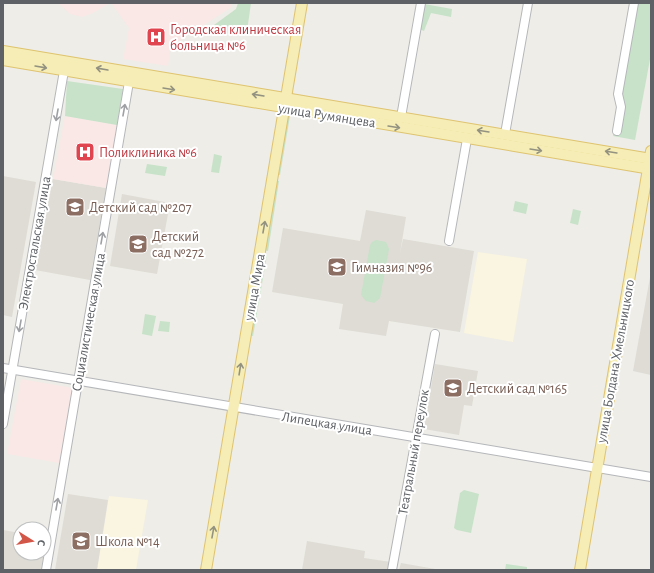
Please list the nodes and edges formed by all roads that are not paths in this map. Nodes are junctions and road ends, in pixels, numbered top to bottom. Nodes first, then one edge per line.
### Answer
1 (302, 3) edge
2 (422, 3) edge
3 (528, 3) edge
4 (634, 3) edge
5 (3, 51) edge
6 (3, 60) edge
7 (65, 67) junction
8 (130, 78) junction
9 (285, 104) junction
10 (401, 117) junction
11 (617, 131) dead end
12 (505, 134) junction
13 (468, 139) junction
14 (650, 161) edge
15 (449, 241) dead end
16 (435, 334) dead end
17 (3, 368) edge
18 (12, 369) junction
19 (78, 380) junction
20 (234, 407) junction
21 (3, 424) edge
22 (415, 437) junction
23 (597, 468) junction
24 (651, 477) edge
25 (46, 570) edge
26 (206, 570) edge
27 (392, 570) edge
28 (580, 570) edge

1 - 9 main road, улица Мира
2 - 10 street
3 - 12 street
4 - 11 street
5 - 7 main road, улица Румянцева
6 -> 7 main road, улица Румянцева
7 - 8 main road, улица Румянцева
7 -> 18 street, Электростальская улица
8 - 9 main road, улица Румянцева
19 -> 8 street, Социалистическая улица
9 - 10 main road, улица Румянцева
9 -> 13 main road, улица Румянцева
20 -> 9 main road, улица Мира
12 -> 10 main road, улица Румянцева
14 -> 12 main road, улица Румянцева
13 -> 14 main road, улица Румянцева
13 - 15 street
14 - 23 main road, улица Богдана Хмельницкого
16 - 22 street, Театральный переулок
17 - 18 street, Липецкая улица
18 - 19 street, Липецкая улица
18 - 21 street, Электростальская улица
19 - 20 street, Липецкая улица
25 -> 19 street, Социалистическая улица
20 - 22 street, Липецкая улица
26 -> 20 main road, улица Мира
22 - 23 street, Липецкая улица
22 - 27 street, Театральный переулок
23 - 24 street, Липецкая улица
23 - 28 main road, улица Богдана Хмельницкого

